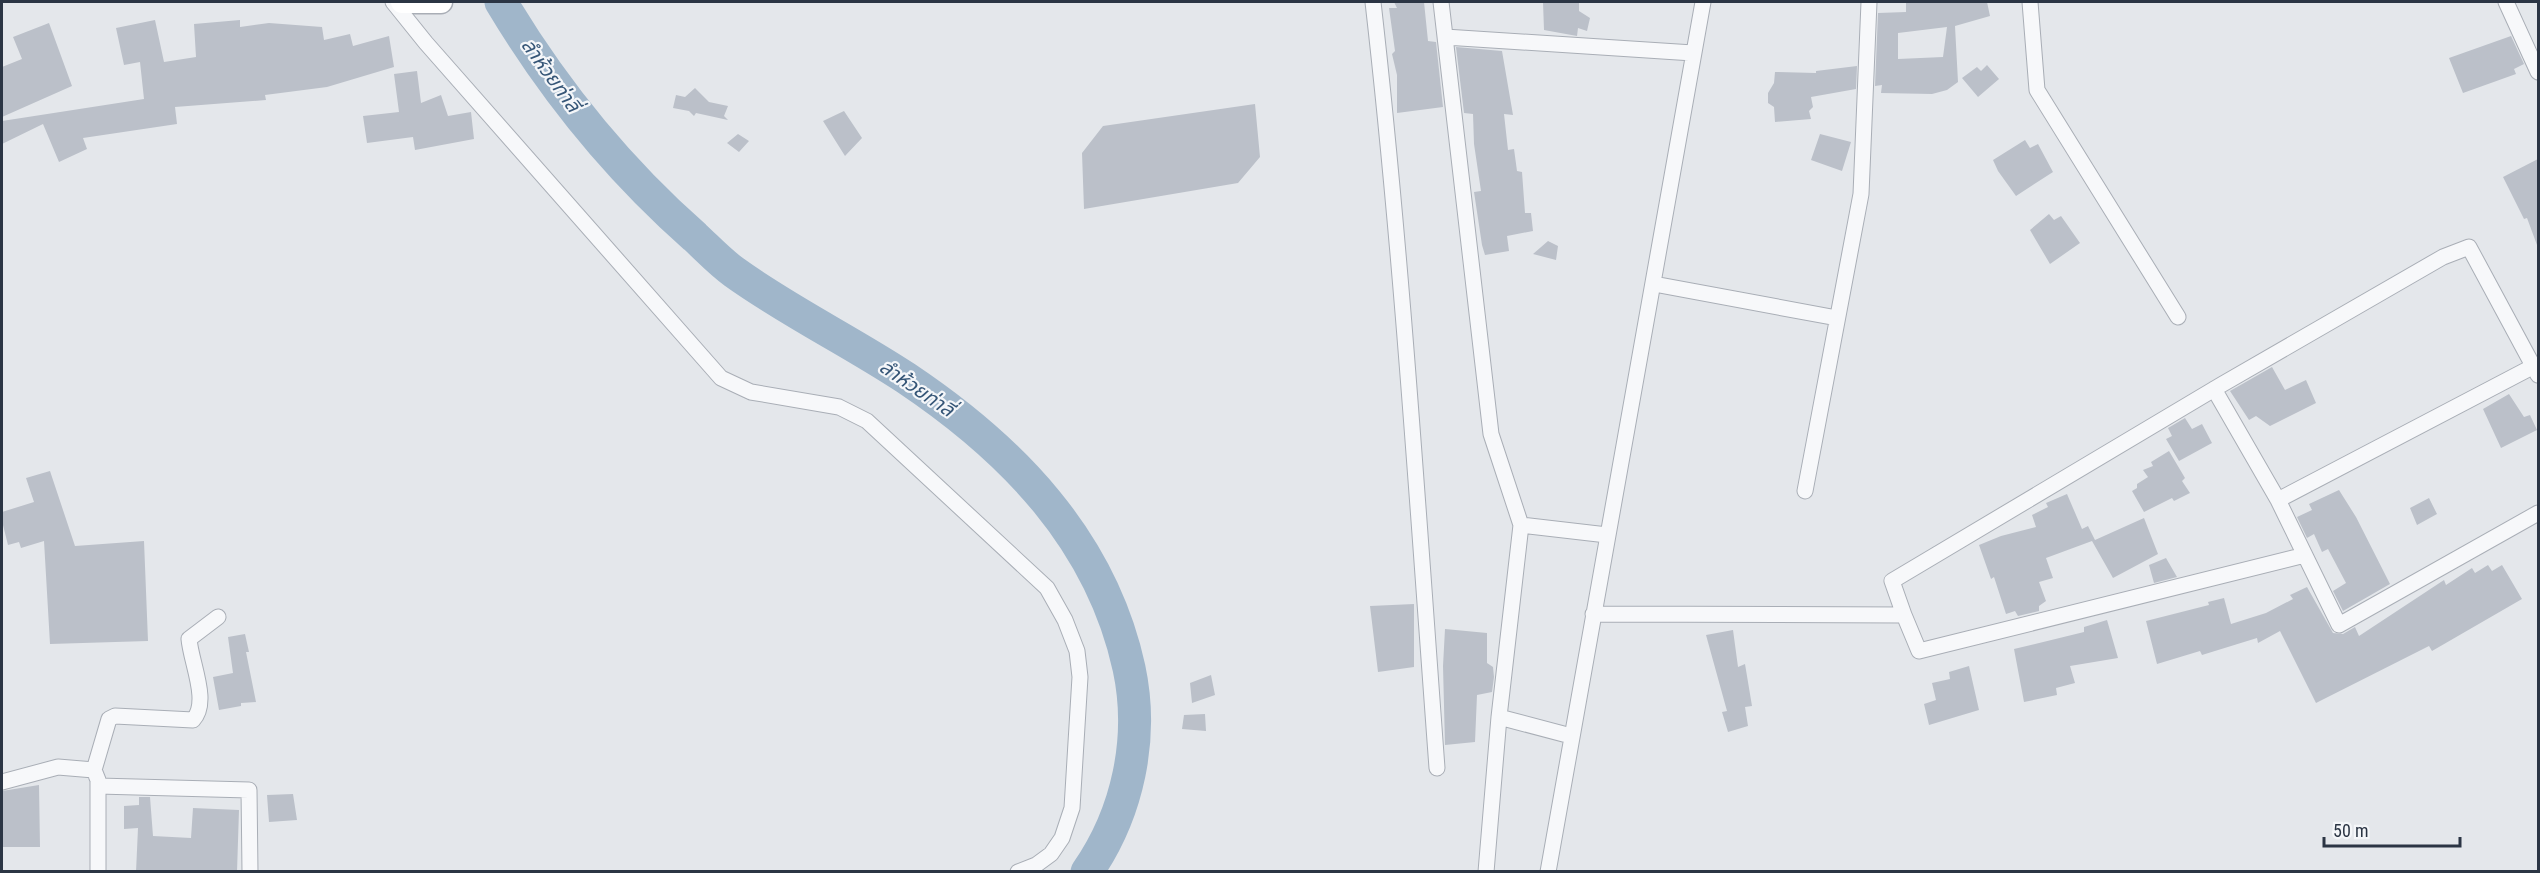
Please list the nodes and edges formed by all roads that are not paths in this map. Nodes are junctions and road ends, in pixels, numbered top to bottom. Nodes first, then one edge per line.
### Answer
1 (393, 2) edge
2 (402, 2) edge
3 (408, 2) edge
4 (441, 2) edge
5 (1373, 2) edge
6 (1441, 2) edge
7 (1703, 2) edge
8 (1869, 2) edge
9 (2030, 2) edge
10 (2506, 2) edge
11 (1445, 37) junction
12 (1694, 53) junction
13 (2538, 72) edge
14 (1654, 284) junction
15 (2178, 317) dead end
16 (1837, 318) junction
17 (2536, 370) edge
18 (2214, 389) junction
19 (1805, 491) dead end
20 (2278, 500) junction
21 (2538, 513) edge
22 (1521, 525) junction
23 (1607, 535) junction
24 (2305, 555) junction
25 (1593, 614) junction
26 (1904, 615) junction
27 (218, 617) dead end
28 (1499, 717) junction
29 (1571, 736) junction
30 (1437, 768) dead end
31 (94, 770) junction
32 (2, 782) edge
33 (98, 786) junction
34 (98, 872) edge
35 (250, 872) edge
36 (1018, 872) edge
37 (1486, 872) edge
38 (1548, 872) edge

1 - 36 street
2 - 3 main road
3 - 4 main road
5 - 30 street
6 - 11 street
7 - 12 street
8 - 16 street
9 - 15 street
10 - 13 street
11 - 12 street
11 - 22 street
12 - 14 street
14 - 16 street
14 - 23 street
16 - 19 street
17 - 18 street
17 - 20 street
18 - 20 street
18 - 26 street
20 - 24 street
21 - 24 street
22 - 23 street
22 - 28 street
23 - 25 street
24 - 26 street
25 - 26 street
25 - 29 street
27 - 31 street
28 - 29 street
28 - 37 street
29 - 38 street
31 - 32 street
31 - 33 street
33 - 34 street
33 - 35 street

